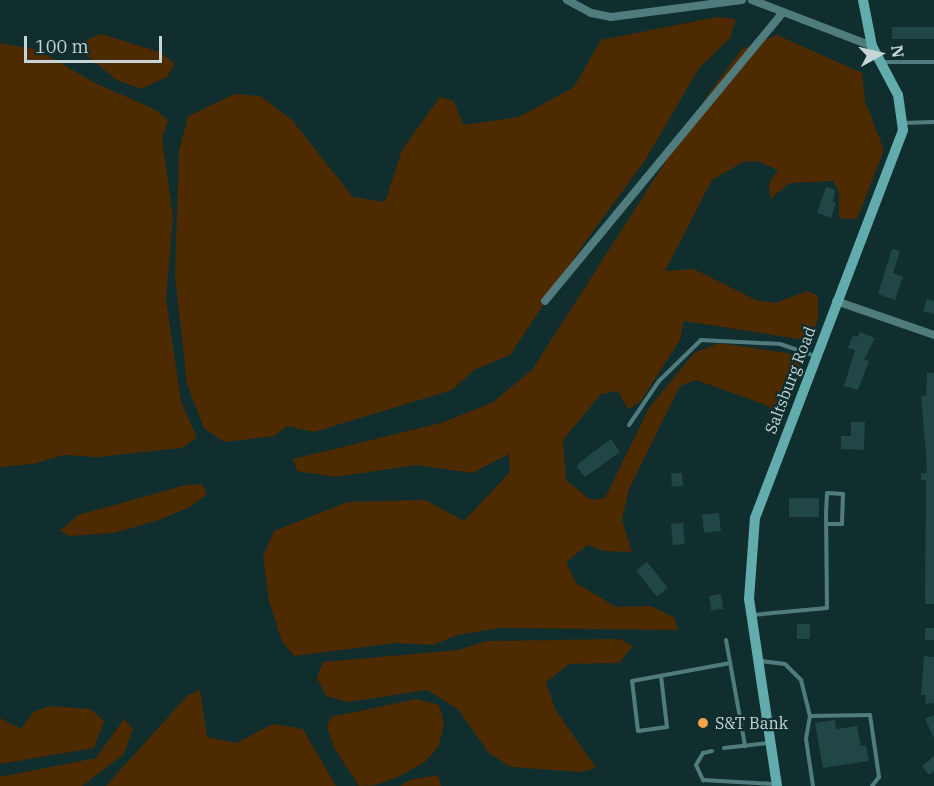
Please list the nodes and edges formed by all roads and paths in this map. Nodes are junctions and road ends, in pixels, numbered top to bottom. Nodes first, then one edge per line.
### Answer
1 (567, 0) edge
2 (742, 0) edge
3 (752, 0) edge
4 (863, 0) edge
5 (783, 12) junction
6 (873, 46) junction
7 (882, 62) junction
8 (934, 62) edge
9 (934, 122) edge
10 (903, 123) junction
11 (545, 301) dead end
12 (836, 302) junction
13 (934, 335) edge
14 (815, 356) junction
15 (629, 425) dead end
16 (826, 524) junction
17 (751, 615) junction
18 (726, 640) dead end
19 (757, 660) junction
20 (730, 663) junction
21 (661, 676) junction
22 (810, 716) junction
23 (769, 743) junction
24 (745, 746) junction
25 (724, 748) dead end
26 (712, 751) dead end
27 (776, 785) edge
28 (813, 786) edge
29 (872, 786) edge

1 - 2 street
3 - 5 street
4 - 6 main road, Saltsburg Road
5 - 6 street
5 - 11 street
6 - 7 main road, Saltsburg Road
7 - 8 lane
7 - 10 main road, Saltsburg Road
9 - 10 lane
10 - 12 main road, Saltsburg Road
12 - 13 street
12 - 14 main road, Saltsburg Road
14 - 15 lane
14 - 17 main road, Saltsburg Road
16 - 16 lane
16 - 17 lane
17 - 19 main road, Saltsburg Road
18 - 20 lane
19 - 22 lane
19 - 23 main road, Saltsburg Road
20 - 21 lane
20 - 24 lane
21 - 21 lane
22 - 28 lane
22 - 29 lane
23 - 24 lane
23 - 27 main road, Saltsburg Road
24 - 25 lane
26 - 27 lane

